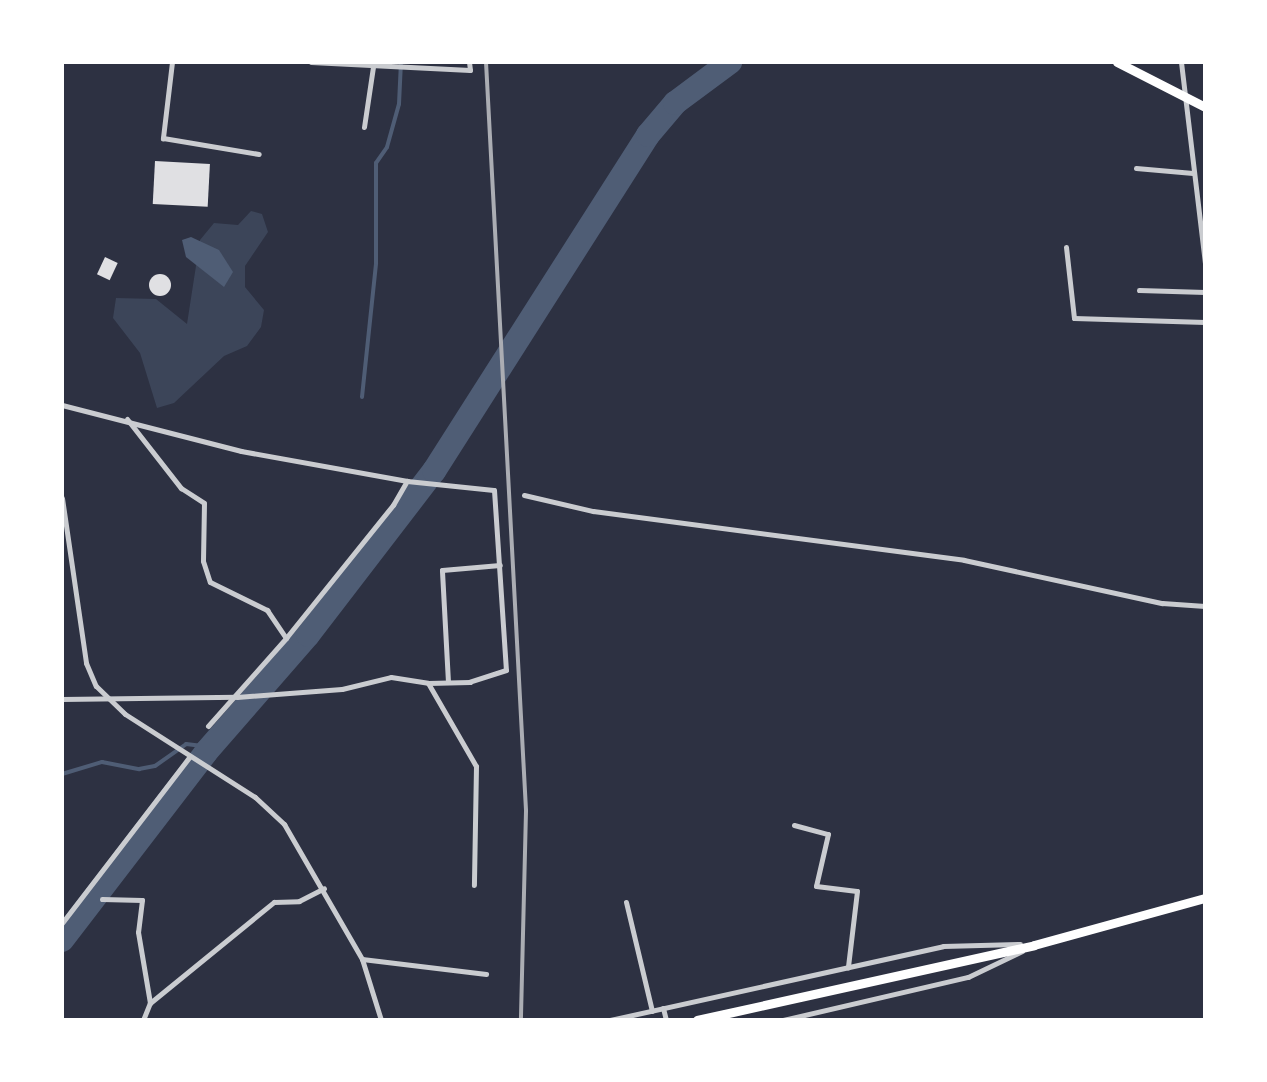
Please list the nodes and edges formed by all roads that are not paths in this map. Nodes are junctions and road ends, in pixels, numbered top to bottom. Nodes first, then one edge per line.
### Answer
1 (172, 62) edge
2 (311, 62) edge
3 (469, 62) edge
4 (1117, 62) edge
5 (1181, 62) edge
6 (373, 67) junction
7 (1184, 98) junction
8 (1205, 107) edge
9 (364, 127) dead end
10 (259, 154) dead end
11 (1136, 168) dead end
12 (1193, 173) junction
13 (1066, 247) dead end
14 (1205, 263) edge
15 (1139, 290) dead end
16 (1205, 292) edge
17 (1205, 322) edge
18 (62, 405) edge
19 (126, 418) junction
20 (407, 481) junction
21 (524, 495) dead end
22 (62, 498) edge
23 (500, 565) junction
24 (1205, 606) edge
25 (286, 638) junction
26 (448, 682) junction
27 (428, 683) junction
28 (104, 697) junction
29 (239, 697) junction
30 (62, 699) edge
31 (208, 726) dead end
32 (190, 756) junction
33 (794, 825) dead end
34 (474, 885) dead end
35 (324, 888) junction
36 (1205, 898) edge
37 (102, 899) dead end
38 (626, 902) dead end
39 (62, 923) edge
40 (1034, 945) junction
41 (362, 959) junction
42 (848, 967) junction
43 (486, 974) dead end
44 (150, 1003) junction
45 (663, 1008) junction
46 (652, 1011) junction
47 (793, 1019) edge
48 (143, 1020) edge
49 (381, 1020) edge
50 (610, 1020) edge
51 (666, 1020) edge
52 (697, 1020) edge
53 (783, 1020) edge

1 - 10 street
2 - 6 street
3 - 6 street
4 - 7 main road
5 - 7 street
6 - 9 street
7 - 8 main road
7 - 12 street
11 - 12 street
12 - 14 street
13 - 17 street
15 - 16 street
18 - 19 street
19 - 20 street
19 - 25 street
20 - 23 street
20 - 25 street
21 - 24 street
22 - 28 street
23 - 26 street
23 - 26 street
25 - 29 street
26 - 27 street
27 - 29 street
27 - 34 street
28 - 29 street
28 - 30 street
28 - 32 street
29 - 31 street
32 - 35 street
32 - 39 street
33 - 42 street
35 - 41 street
35 - 44 street
36 - 40 main road
37 - 44 street
38 - 46 street
40 - 42 street
40 - 47 street
40 - 52 main road
41 - 43 street
41 - 49 street
42 - 45 street
44 - 48 street
45 - 46 street
45 - 51 street
46 - 50 street
47 - 53 street

